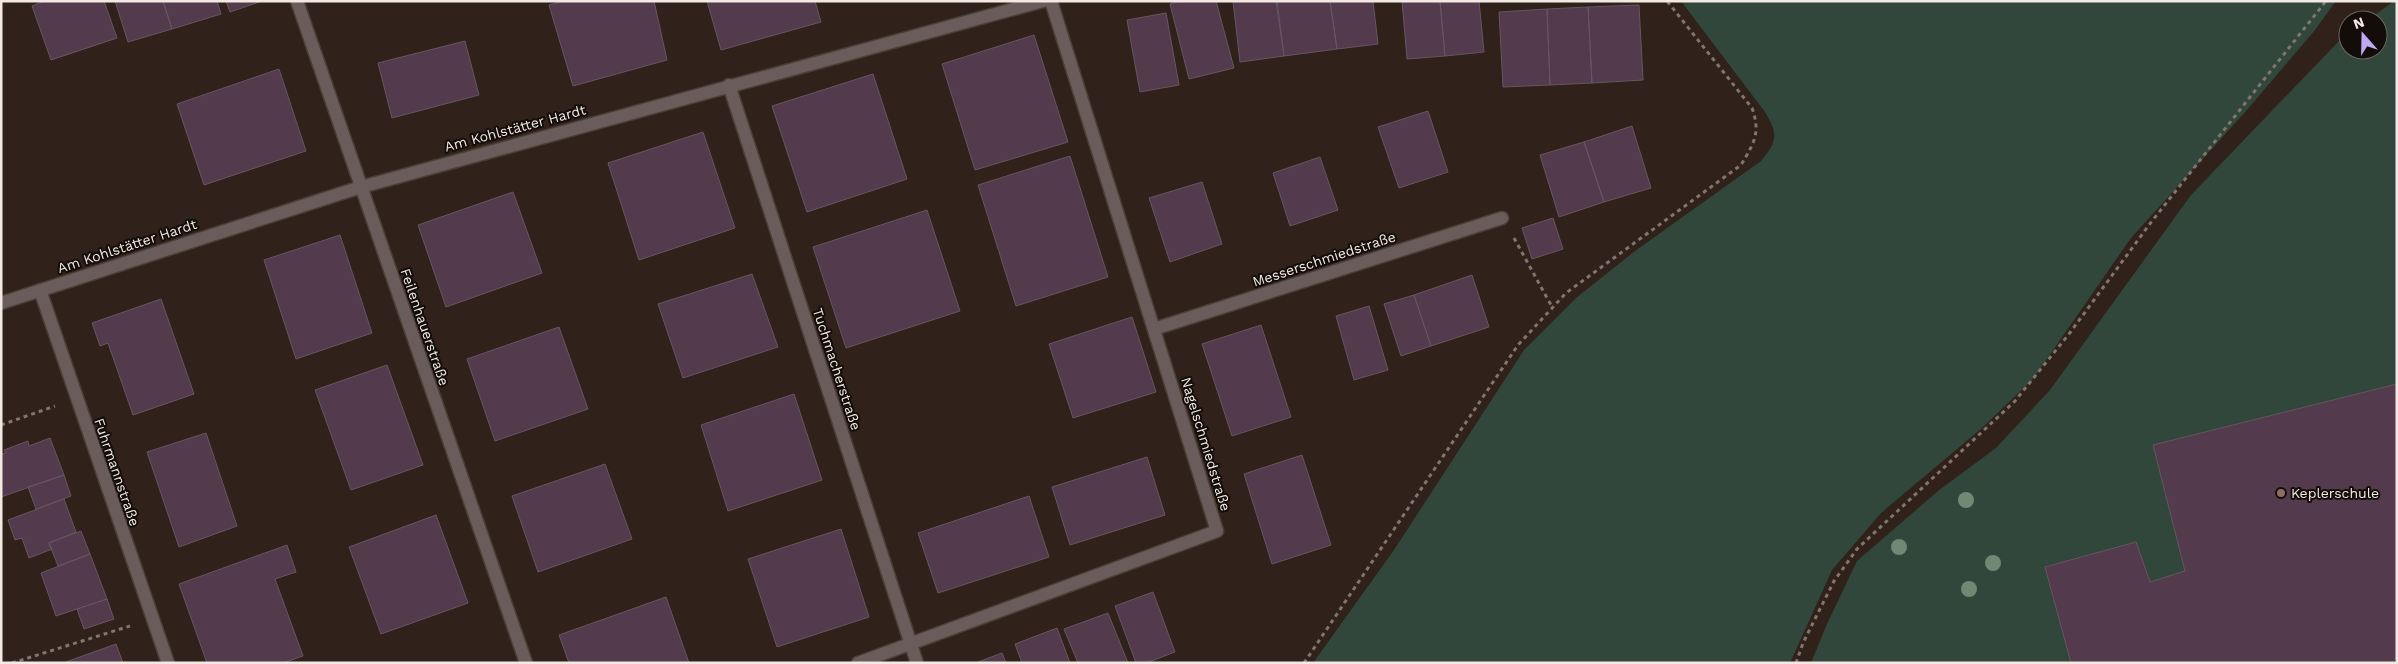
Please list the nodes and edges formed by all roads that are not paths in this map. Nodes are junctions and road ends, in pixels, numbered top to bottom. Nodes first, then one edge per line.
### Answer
1 (297, 1) edge
2 (1043, 1) edge
3 (1051, 1) edge
4 (729, 85) junction
5 (361, 186) junction
6 (1502, 218) road end
7 (40, 290) junction
8 (1, 303) edge
9 (1154, 329) junction
10 (911, 644) junction
11 (168, 663) edge
12 (526, 663) edge
13 (858, 663) edge
14 (917, 663) edge

1 - 5 street, Feilenhauerstraße
2 - 4 street, Am Kohlstätter Hardt
3 - 9 street, Nagelschmiedstraße
4 - 5 street, Am Kohlstätter Hardt
4 - 10 street, Tuchmacherstraße
5 - 7 street, Am Kohlstätter Hardt
5 - 12 street, Feilenhauerstraße
6 - 9 street, Messerschmiedstraße
7 - 8 street, Am Kohlstätter Hardt
7 - 11 street, Fuhrmannstraße
9 - 10 street, Nagelschmiedstraße
10 - 13 street, Nagelschmiedstraße
10 - 14 street, Tuchmacherstraße

